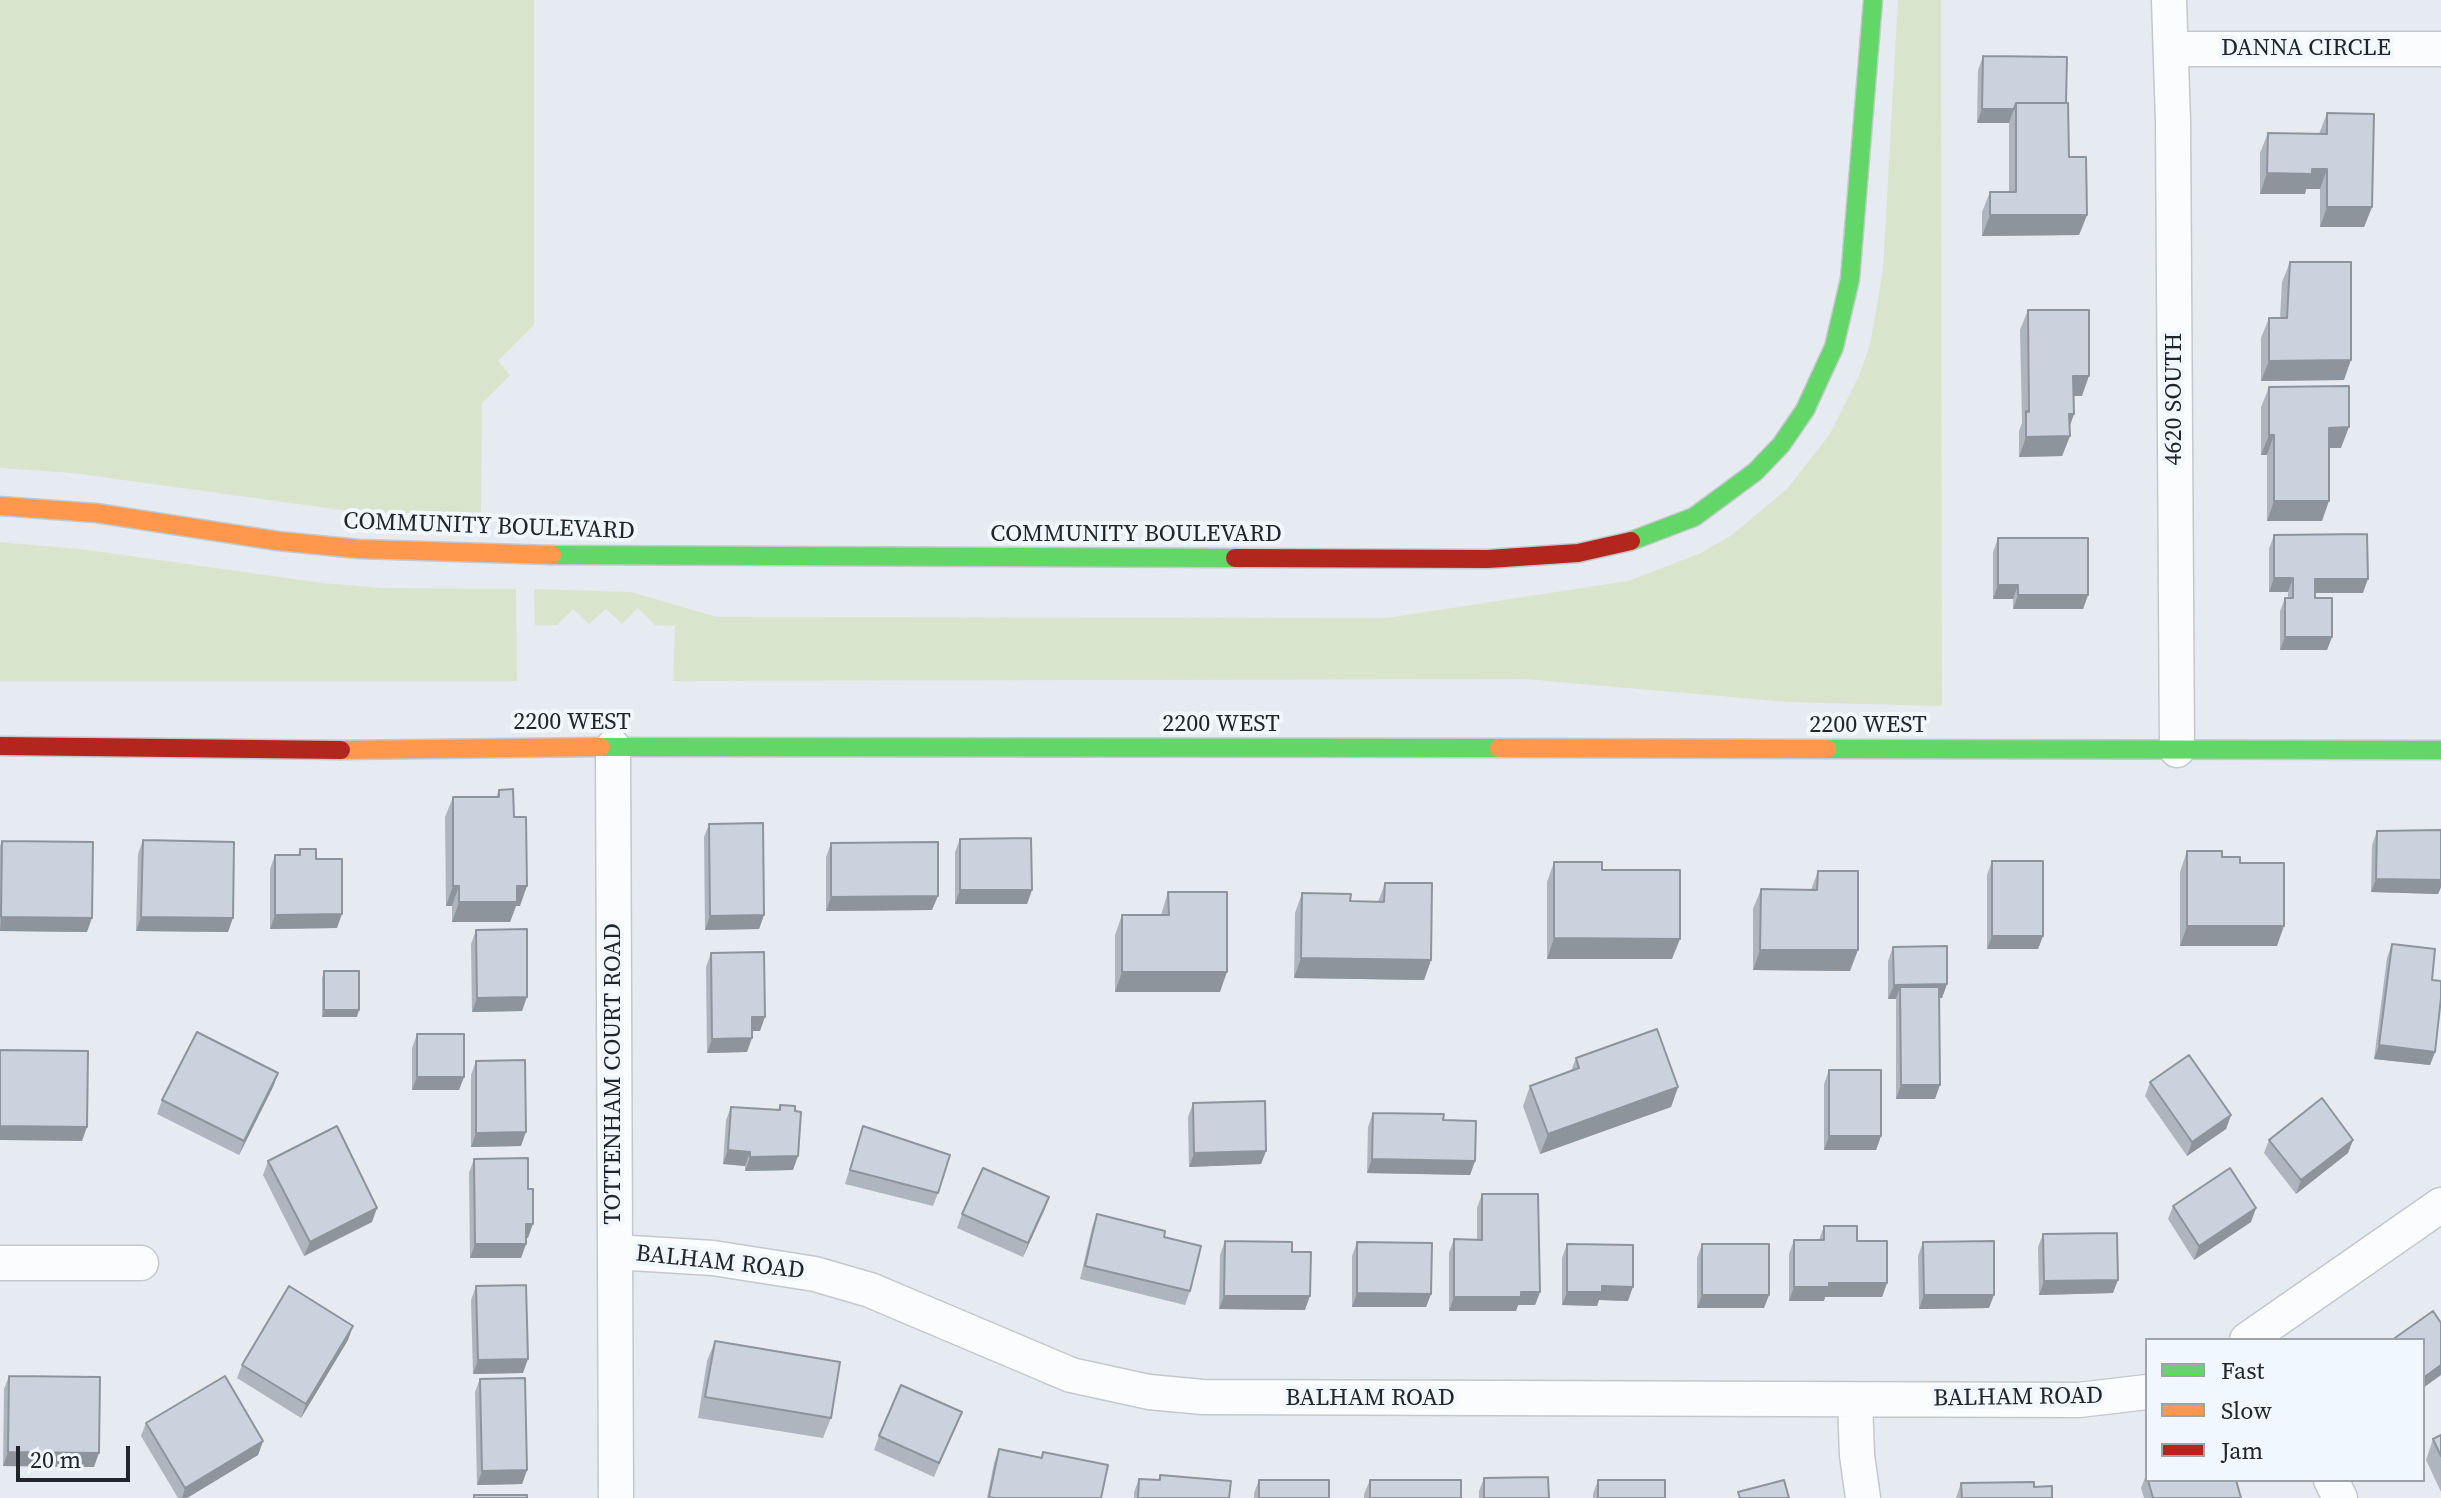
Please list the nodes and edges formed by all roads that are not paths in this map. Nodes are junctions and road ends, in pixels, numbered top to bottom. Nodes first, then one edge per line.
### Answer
1 (1873, 0) edge
2 (2169, 0) edge
3 (2171, 49) junction
4 (2441, 49) edge
5 (0, 506) edge
6 (0, 746) edge
7 (613, 747) junction
8 (2177, 750) junction
9 (2441, 750) edge
10 (2441, 1205) edge
11 (615, 1252) junction
12 (0, 1263) edge
13 (141, 1263) dead end
14 (2254, 1338) edge
15 (2145, 1392) edge
16 (1855, 1400) junction
17 (616, 1498) edge
18 (1863, 1498) edge

1 - 5 street, COMMUNITY BOULEVARD
2 - 3 street, 4620 SOUTH
3 - 4 street, DANNA CIRCLE
3 - 8 street, 4620 SOUTH
6 - 7 street, 2200 WEST
7 - 8 street, 2200 WEST
7 - 11 street, TOTTENHAM COURT ROAD
8 - 9 street, 2200 WEST
10 - 14 street
11 - 16 street, BALHAM ROAD
11 - 17 street, TOTTENHAM COURT ROAD
12 - 13 street
15 - 16 street, BALHAM ROAD
16 - 18 street

